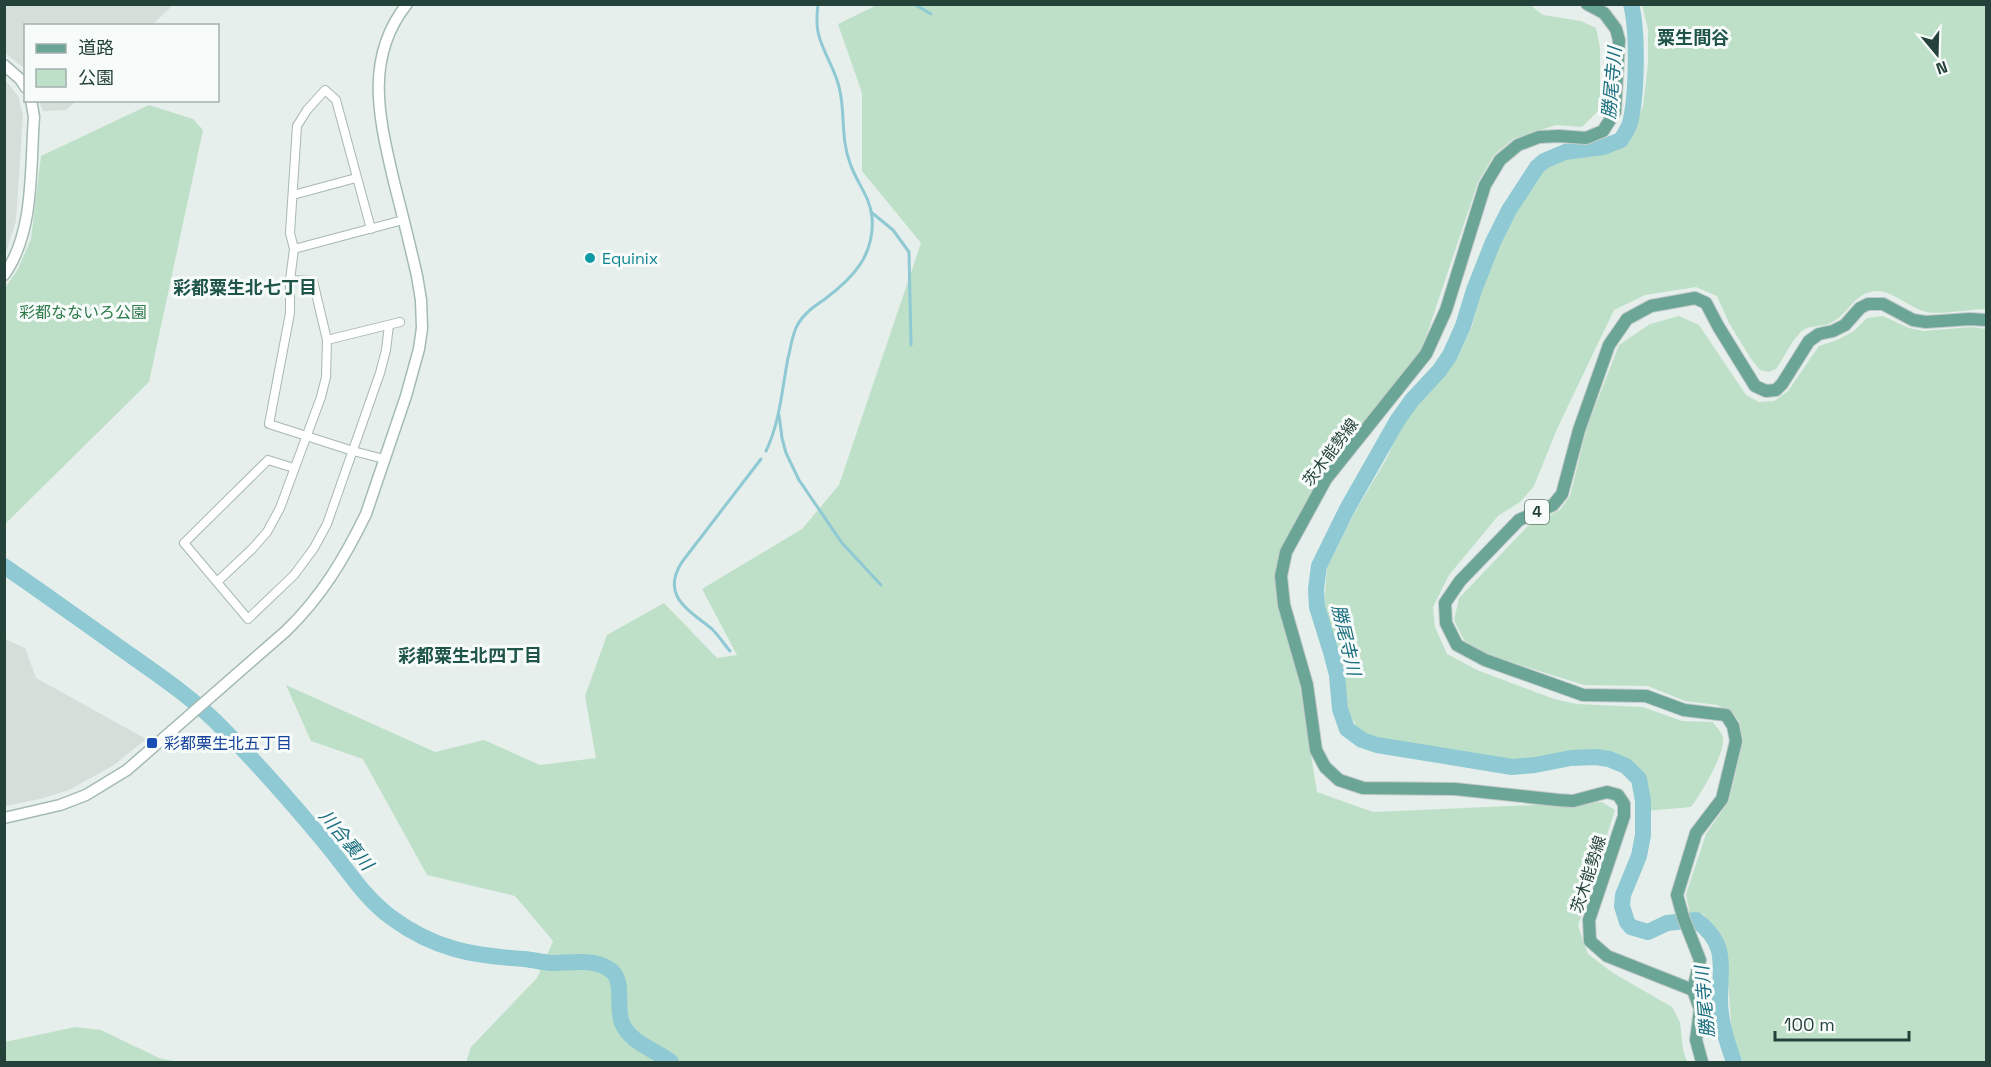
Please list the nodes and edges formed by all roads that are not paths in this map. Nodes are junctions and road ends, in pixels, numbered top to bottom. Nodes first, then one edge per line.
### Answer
1 (407, 4) edge
2 (1587, 4) edge
3 (4, 65) edge
4 (24, 84) edge
5 (31, 102) edge
6 (356, 178) junction
7 (293, 195) junction
8 (404, 220) junction
9 (371, 229) junction
10 (294, 249) junction
11 (4, 275) edge
12 (290, 280) junction
13 (1986, 320) edge
14 (400, 322) dead end
15 (389, 325) junction
16 (327, 340) junction
17 (307, 437) junction
18 (353, 451) junction
19 (384, 459) junction
20 (294, 468) junction
21 (217, 582) junction
22 (4, 818) edge
23 (1693, 990) junction
24 (1702, 1062) edge

1 - 8 street
2 - 23 main road, 茨木能勢線
3 - 4 street
5 - 11 street
6 - 7 street
6 - 7 street
6 - 9 street
7 - 10 street
8 - 9 street
8 - 19 street
9 - 10 street
10 - 12 street
12 - 16 street
12 - 17 street
13 - 23 main road, 4
14 - 15 street
15 - 16 street
15 - 18 street
16 - 17 street
17 - 18 street
17 - 20 street
18 - 19 street
18 - 21 street
19 - 22 street
20 - 21 street
20 - 21 street
23 - 24 main road

